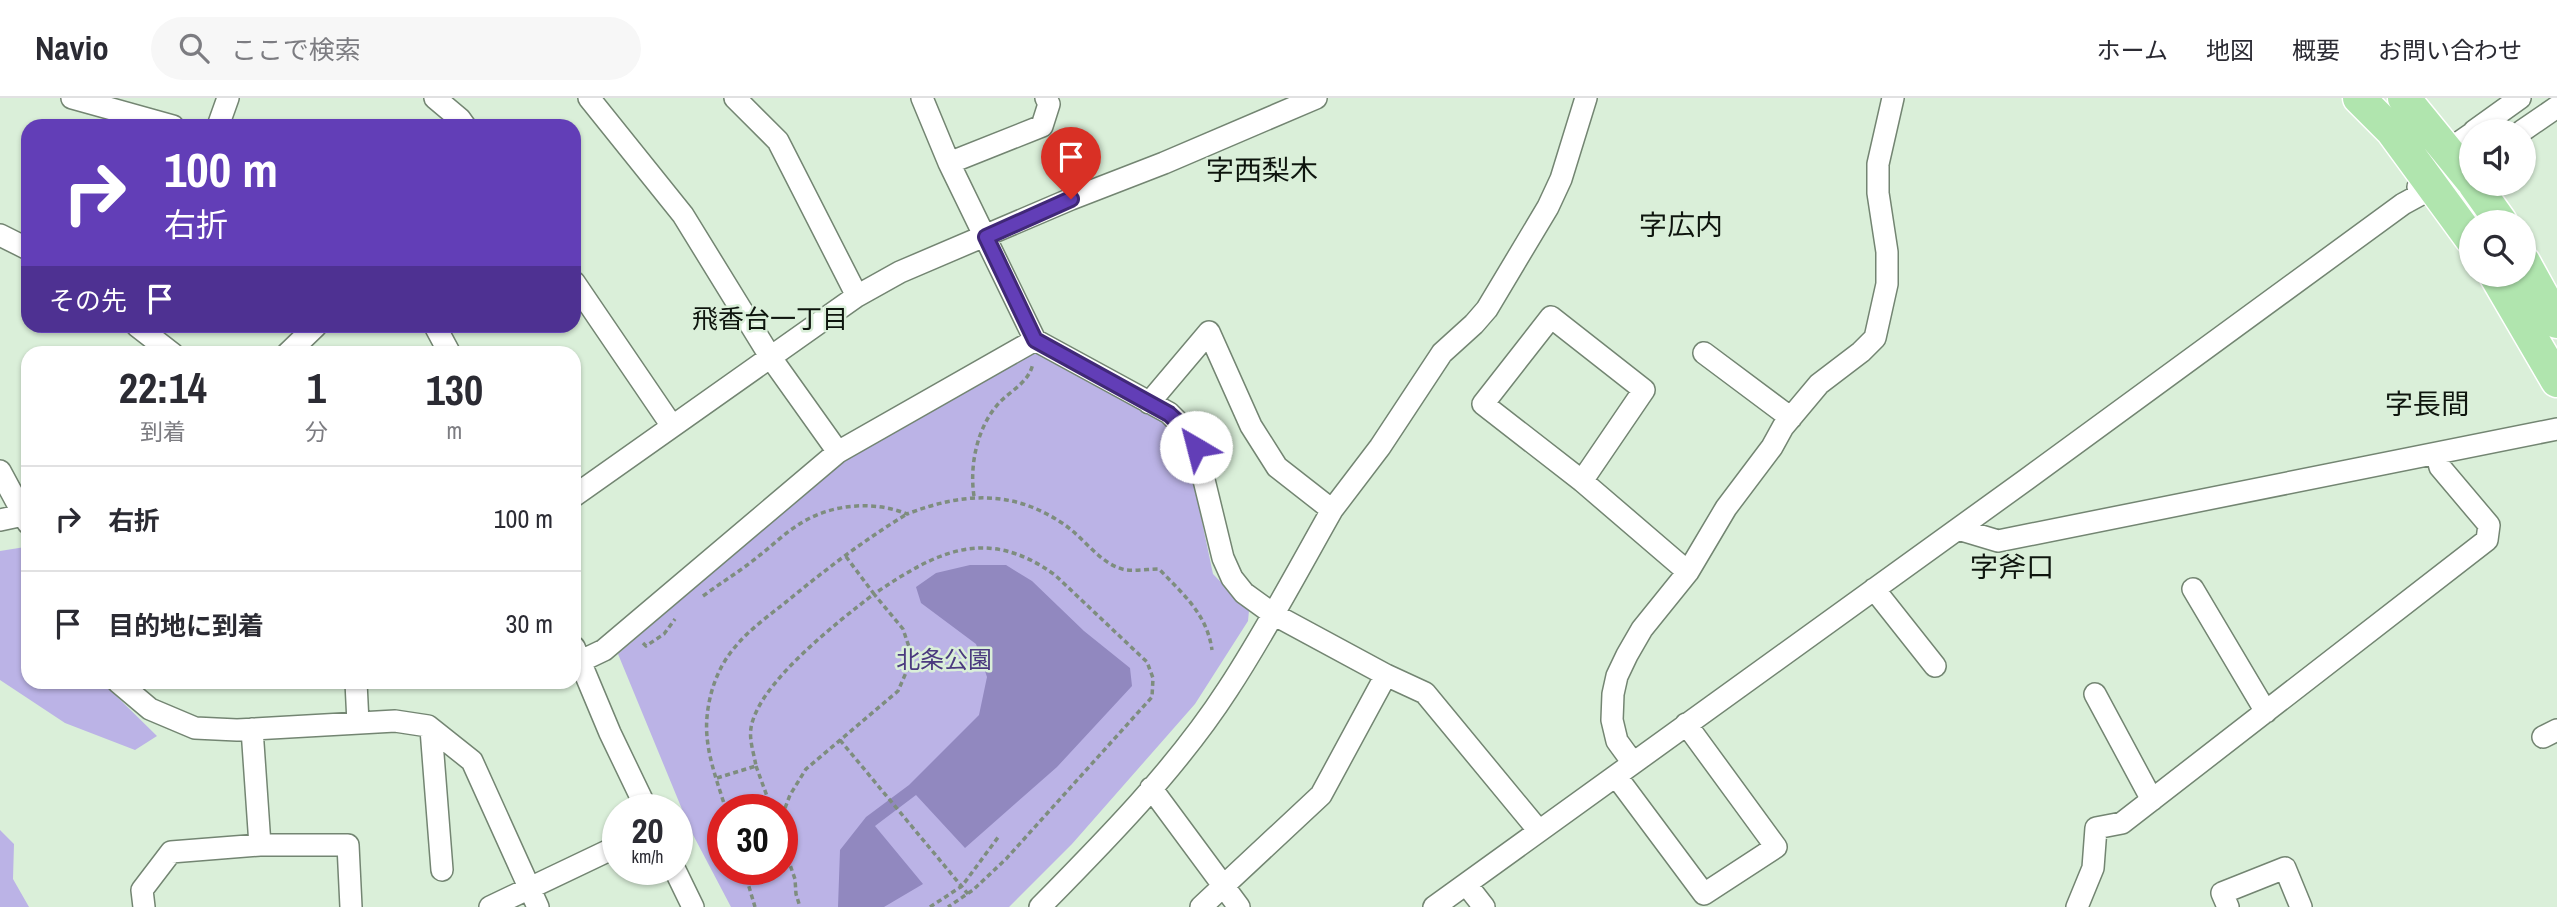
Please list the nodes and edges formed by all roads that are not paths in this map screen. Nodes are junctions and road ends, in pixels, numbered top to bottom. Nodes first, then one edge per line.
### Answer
1 (72, 98) edge
2 (228, 98) edge
3 (435, 98) edge
4 (589, 98) edge
5 (735, 98) edge
6 (922, 98) edge
7 (1046, 98) edge
8 (1316, 98) edge
9 (1586, 98) edge
10 (1894, 98) edge
11 (2359, 98) edge
12 (2404, 98) edge
13 (2520, 98) edge
14 (2557, 107) edge
15 (148, 119) edge
16 (220, 119) edge
17 (460, 119) edge
18 (2502, 119) edge
19 (2536, 121) edge
20 (2459, 151) edge
21 (949, 163) junction
22 (2459, 166) edge
23 (2431, 183) junction
24 (2459, 222) edge
25 (0, 235) edge
26 (986, 237) junction
27 (21, 246) edge
28 (2507, 287) edge
29 (2533, 287) edge
30 (581, 292) edge
31 (857, 296) junction
32 (2546, 323) edge
33 (146, 333) edge
34 (309, 333) edge
35 (1031, 343) junction
36 (163, 346) edge
37 (295, 346) edge
38 (1704, 353) dead end
39 (771, 358) junction
40 (2557, 381) edge
41 (1149, 403) junction
42 (1791, 418) junction
43 (672, 426) junction
44 (2557, 429) edge
45 (838, 452) junction
46 (2437, 455) junction
47 (0, 471) edge
48 (1582, 481) junction
49 (581, 491) edge
50 (21, 507) edge
51 (1332, 510) junction
52 (21, 518) edge
53 (0, 520) edge
54 (1958, 529) junction
55 (1688, 572) junction
56 (1874, 589) junction
57 (2193, 589) dead end
58 (1273, 614) junction
59 (581, 654) edge
60 (581, 661) edge
61 (1935, 666) dead end
62 (1386, 675) junction
63 (126, 689) edge
64 (356, 689) edge
65 (2095, 694) dead end
66 (2266, 712) junction
67 (358, 723) junction
68 (1686, 724) junction
69 (252, 729) junction
70 (431, 729) junction
71 (1633, 763) junction
72 (1616, 776) junction
73 (1151, 788) junction
74 (639, 794) edge
75 (2152, 800) junction
76 (1539, 831) junction
77 (260, 845) junction
78 (602, 856) edge
79 (442, 870) dead end
80 (1466, 884) junction
81 (682, 885) edge
82 (1223, 887) junction
83 (534, 898) edge
84 (144, 907) edge
85 (351, 907) edge
86 (490, 907) edge
87 (693, 907) edge
88 (1040, 907) edge
89 (1201, 907) edge
90 (1239, 907) edge
91 (1434, 907) edge
92 (1484, 907) edge
93 (2077, 907) edge
94 (2228, 907) edge
95 (2301, 907) edge

1 - 15 street
2 - 16 street
3 - 17 street
4 - 39 street
5 - 31 street
6 - 21 street
7 - 21 street
8 - 26 street
9 - 51 street
10 - 42 street
11 - 23 highway
12 - 20 highway
13 - 18 street
14 - 19 street
21 - 26 street
22 - 23 street
23 - 24 highway
23 - 54 street
25 - 27 street
26 - 31 street
26 - 35 street
28 - 32 highway
29 - 32 highway
30 - 43 street
31 - 39 street
32 - 40 highway
33 - 36 street
34 - 37 street
35 - 41 street
35 - 45 street
38 - 42 street
39 - 43 street
39 - 45 street
41 - 51 street
41 - 58 street
42 - 55 street
43 - 49 street
44 - 46 street
45 - 59 street
46 - 54 street
46 - 66 street
47 - 50 street
48 - 48 street
48 - 55 street
51 - 58 street
52 - 53 street
54 - 56 street
55 - 71 street
56 - 61 street
56 - 68 street
57 - 66 street
58 - 62 street
58 - 73 street
60 - 74 street
62 - 76 street
62 - 82 street
63 - 69 street
64 - 67 street
65 - 75 street
66 - 75 street
67 - 69 street
67 - 70 street
68 - 71 street
68 - 72 street
69 - 77 street
70 - 79 street
70 - 83 street
71 - 72 street
72 - 76 street
73 - 82 street
73 - 88 street
75 - 93 street
76 - 80 street
77 - 84 street
77 - 85 street
78 - 83 street
80 - 91 street
80 - 92 street
81 - 87 street
82 - 89 street
82 - 90 street
83 - 86 street
94 - 95 street

